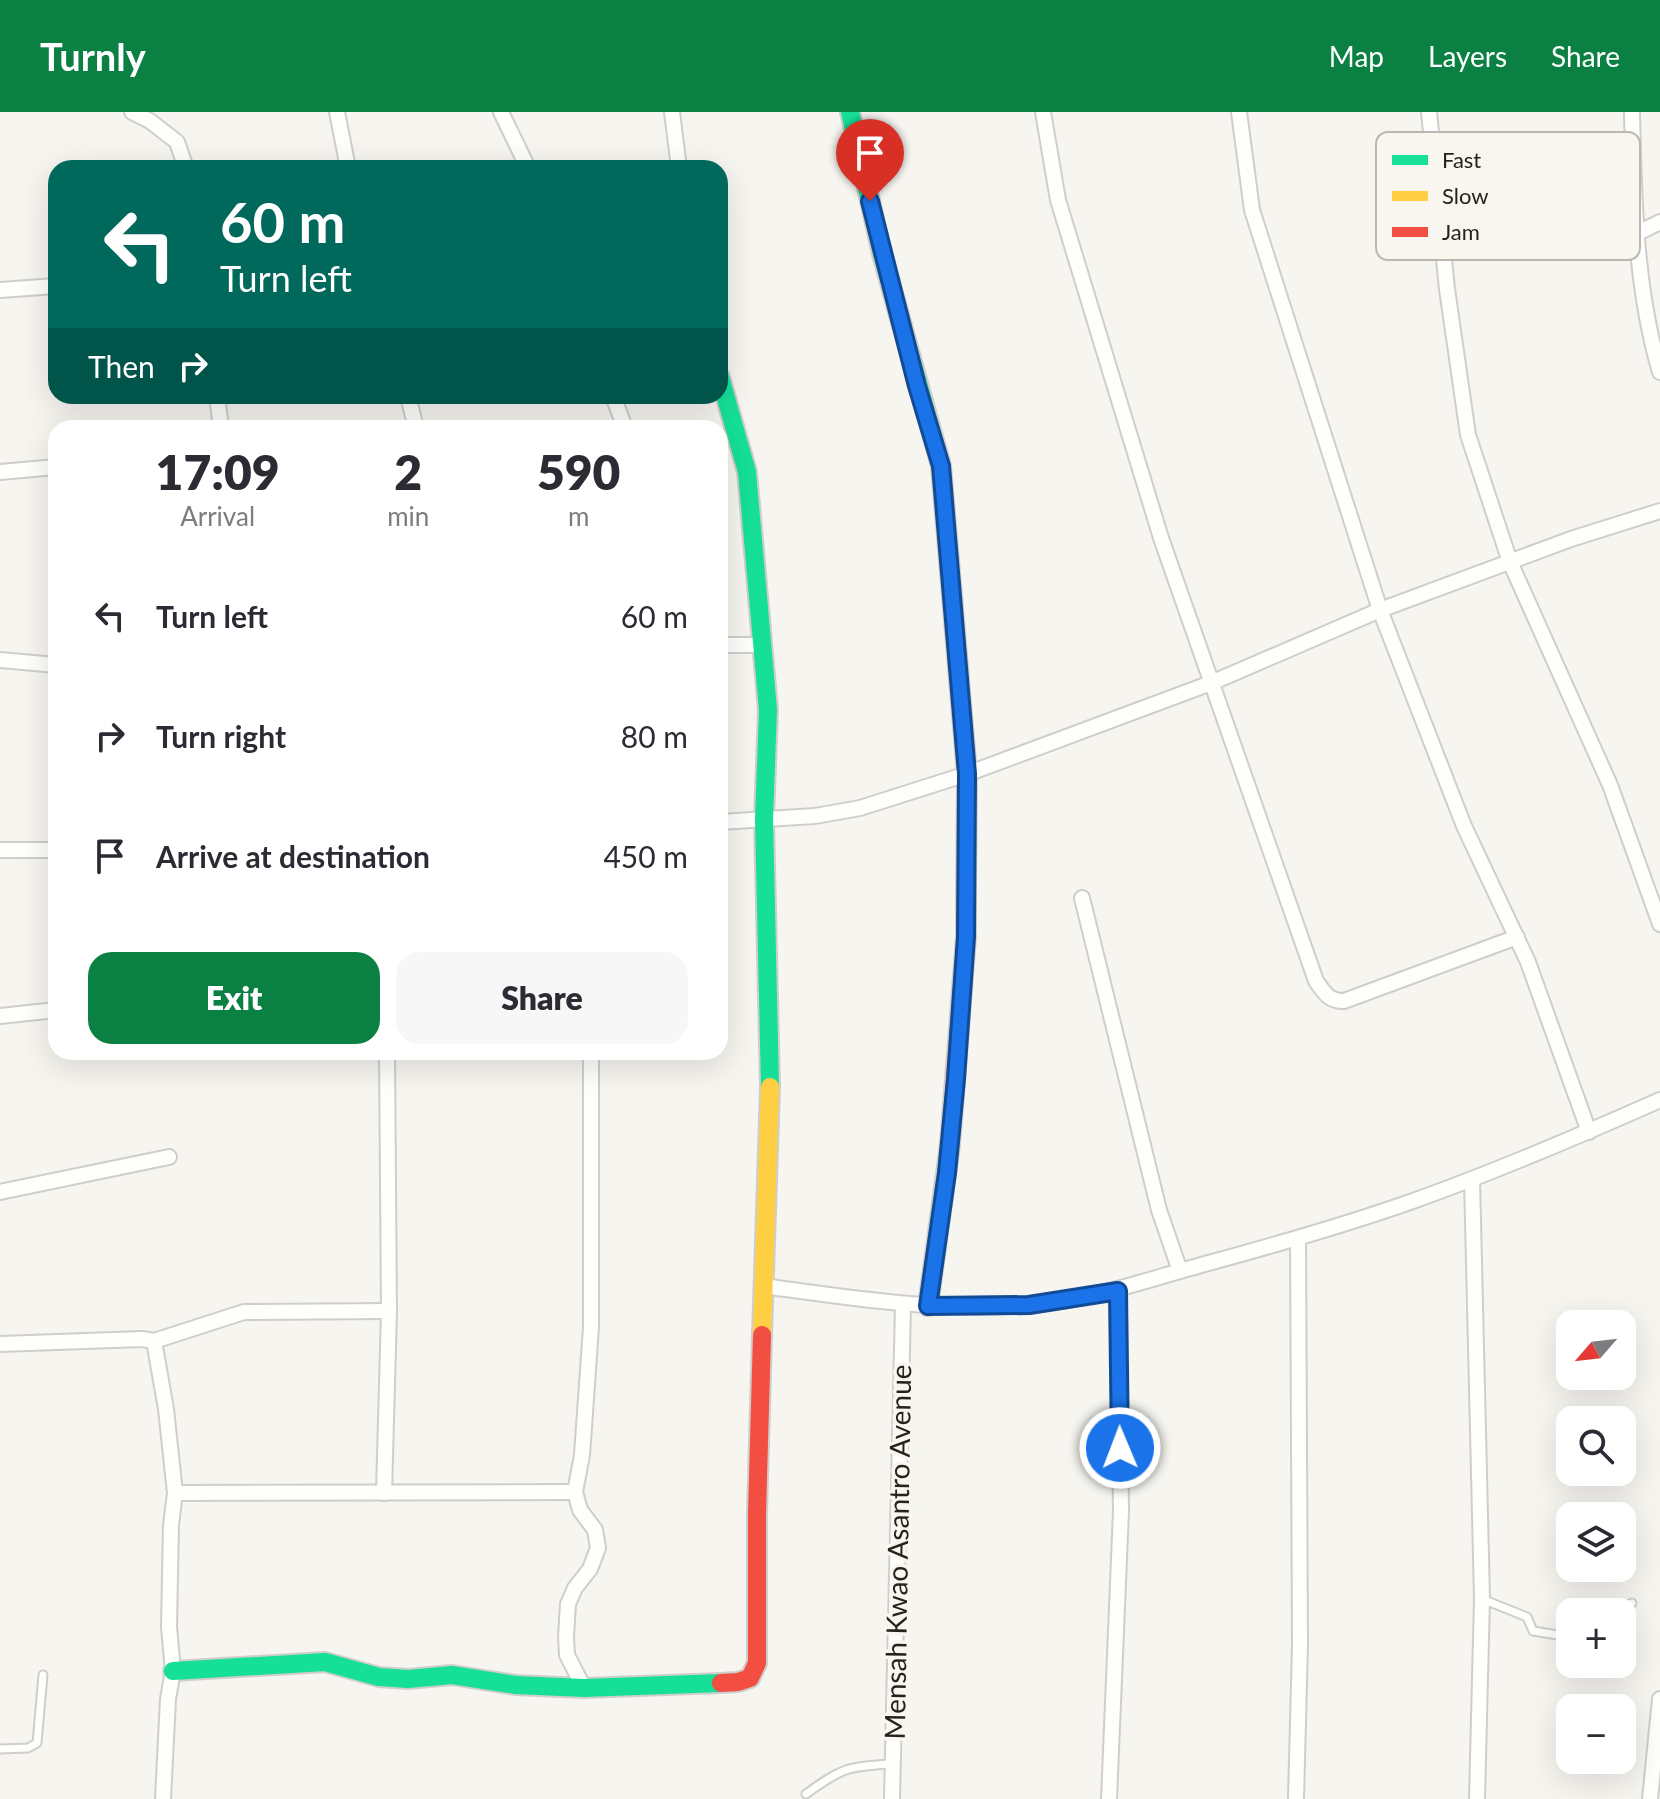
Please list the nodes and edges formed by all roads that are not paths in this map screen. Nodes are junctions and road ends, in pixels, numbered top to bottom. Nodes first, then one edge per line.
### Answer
1 (132, 112) edge
2 (337, 112) edge
3 (501, 112) edge
4 (672, 112) edge
5 (850, 112) edge
6 (1043, 112) edge
7 (1239, 112) edge
8 (1429, 112) edge
9 (1632, 112) edge
10 (1431, 132) edge
11 (1633, 132) edge
12 (183, 160) edge
13 (346, 160) edge
14 (524, 160) edge
15 (678, 160) edge
16 (1660, 222) edge
17 (1640, 232) edge
18 (1640, 255) edge
19 (1444, 260) edge
20 (48, 287) edge
21 (0, 290) edge
22 (1655, 334) edge
23 (1660, 372) edge
24 (728, 430) edge
25 (48, 468) edge
26 (0, 472) edge
27 (1660, 511) edge
28 (1510, 562) junction
29 (1380, 610) junction
30 (728, 645) edge
31 (762, 645) junction
32 (0, 660) edge
33 (48, 664) edge
34 (1211, 683) junction
35 (967, 774) junction
36 (764, 819) junction
37 (728, 821) edge
38 (0, 850) edge
39 (48, 850) edge
40 (1082, 898) dead end
41 (1660, 924) edge
42 (1517, 937) junction
43 (48, 1011) edge
44 (0, 1016) edge
45 (387, 1060) edge
46 (591, 1060) edge
47 (1656, 1102) edge
48 (1660, 1119) edge
49 (1589, 1132) junction
50 (169, 1157) dead end
51 (1472, 1179) junction
52 (0, 1192) edge
53 (1298, 1238) junction
54 (1180, 1271) junction
55 (763, 1286) junction
56 (1118, 1291) junction
57 (903, 1305) junction
58 (928, 1306) junction
59 (389, 1311) junction
60 (154, 1341) junction
61 (0, 1344) edge
62 (575, 1492) junction
63 (175, 1493) junction
64 (384, 1493) junction
65 (1482, 1599) junction
66 (1556, 1635) edge
67 (173, 1671) junction
68 (43, 1675) dead end
69 (584, 1688) junction
70 (1660, 1699) edge
71 (0, 1749) edge
72 (892, 1764) junction
73 (806, 1794) dead end
74 (163, 1799) edge
75 (892, 1799) edge
76 (1109, 1799) edge
77 (1296, 1799) edge
78 (1477, 1799) edge
79 (1650, 1799) edge

1 - 12 street
2 - 13 street
3 - 14 street
4 - 15 street
5 - 35 street
6 - 34 street
7 - 29 street
8 - 10 street
9 - 11 street
16 - 17 street
18 - 22 street
19 - 28 street
20 - 21 street
22 - 23 street
24 - 31 street
25 - 26 street
27 - 28 street
28 - 29 street
28 - 41 street
29 - 34 street
29 - 42 street
30 - 31 street
31 - 36 street
32 - 33 street
34 - 35 street
34 - 42 street
35 - 36 street
35 - 58 street
36 - 37 street
36 - 55 street
38 - 39 street
40 - 54 street
42 - 49 street
43 - 44 street
45 - 59 street
46 - 62 street
47 - 48 street
47 - 49 street
49 - 51 street
50 - 52 street
51 - 53 street
51 - 65 street
53 - 54 street
53 - 77 street
54 - 56 street
55 - 57 street
55 - 69 street
56 - 58 street
56 - 76 street
57 - 58 street
57 - 72 street, Mensah Kwao Asantro Avenue
59 - 60 street
59 - 64 street
60 - 61 street
60 - 63 street
62 - 64 street
62 - 69 street
63 - 64 street
63 - 67 street
65 - 66 lane
65 - 78 street
67 - 69 street
67 - 74 street
68 - 71 lane
70 - 79 street
72 - 73 lane
72 - 75 street, Mensah Kwao Asantro Avenue

